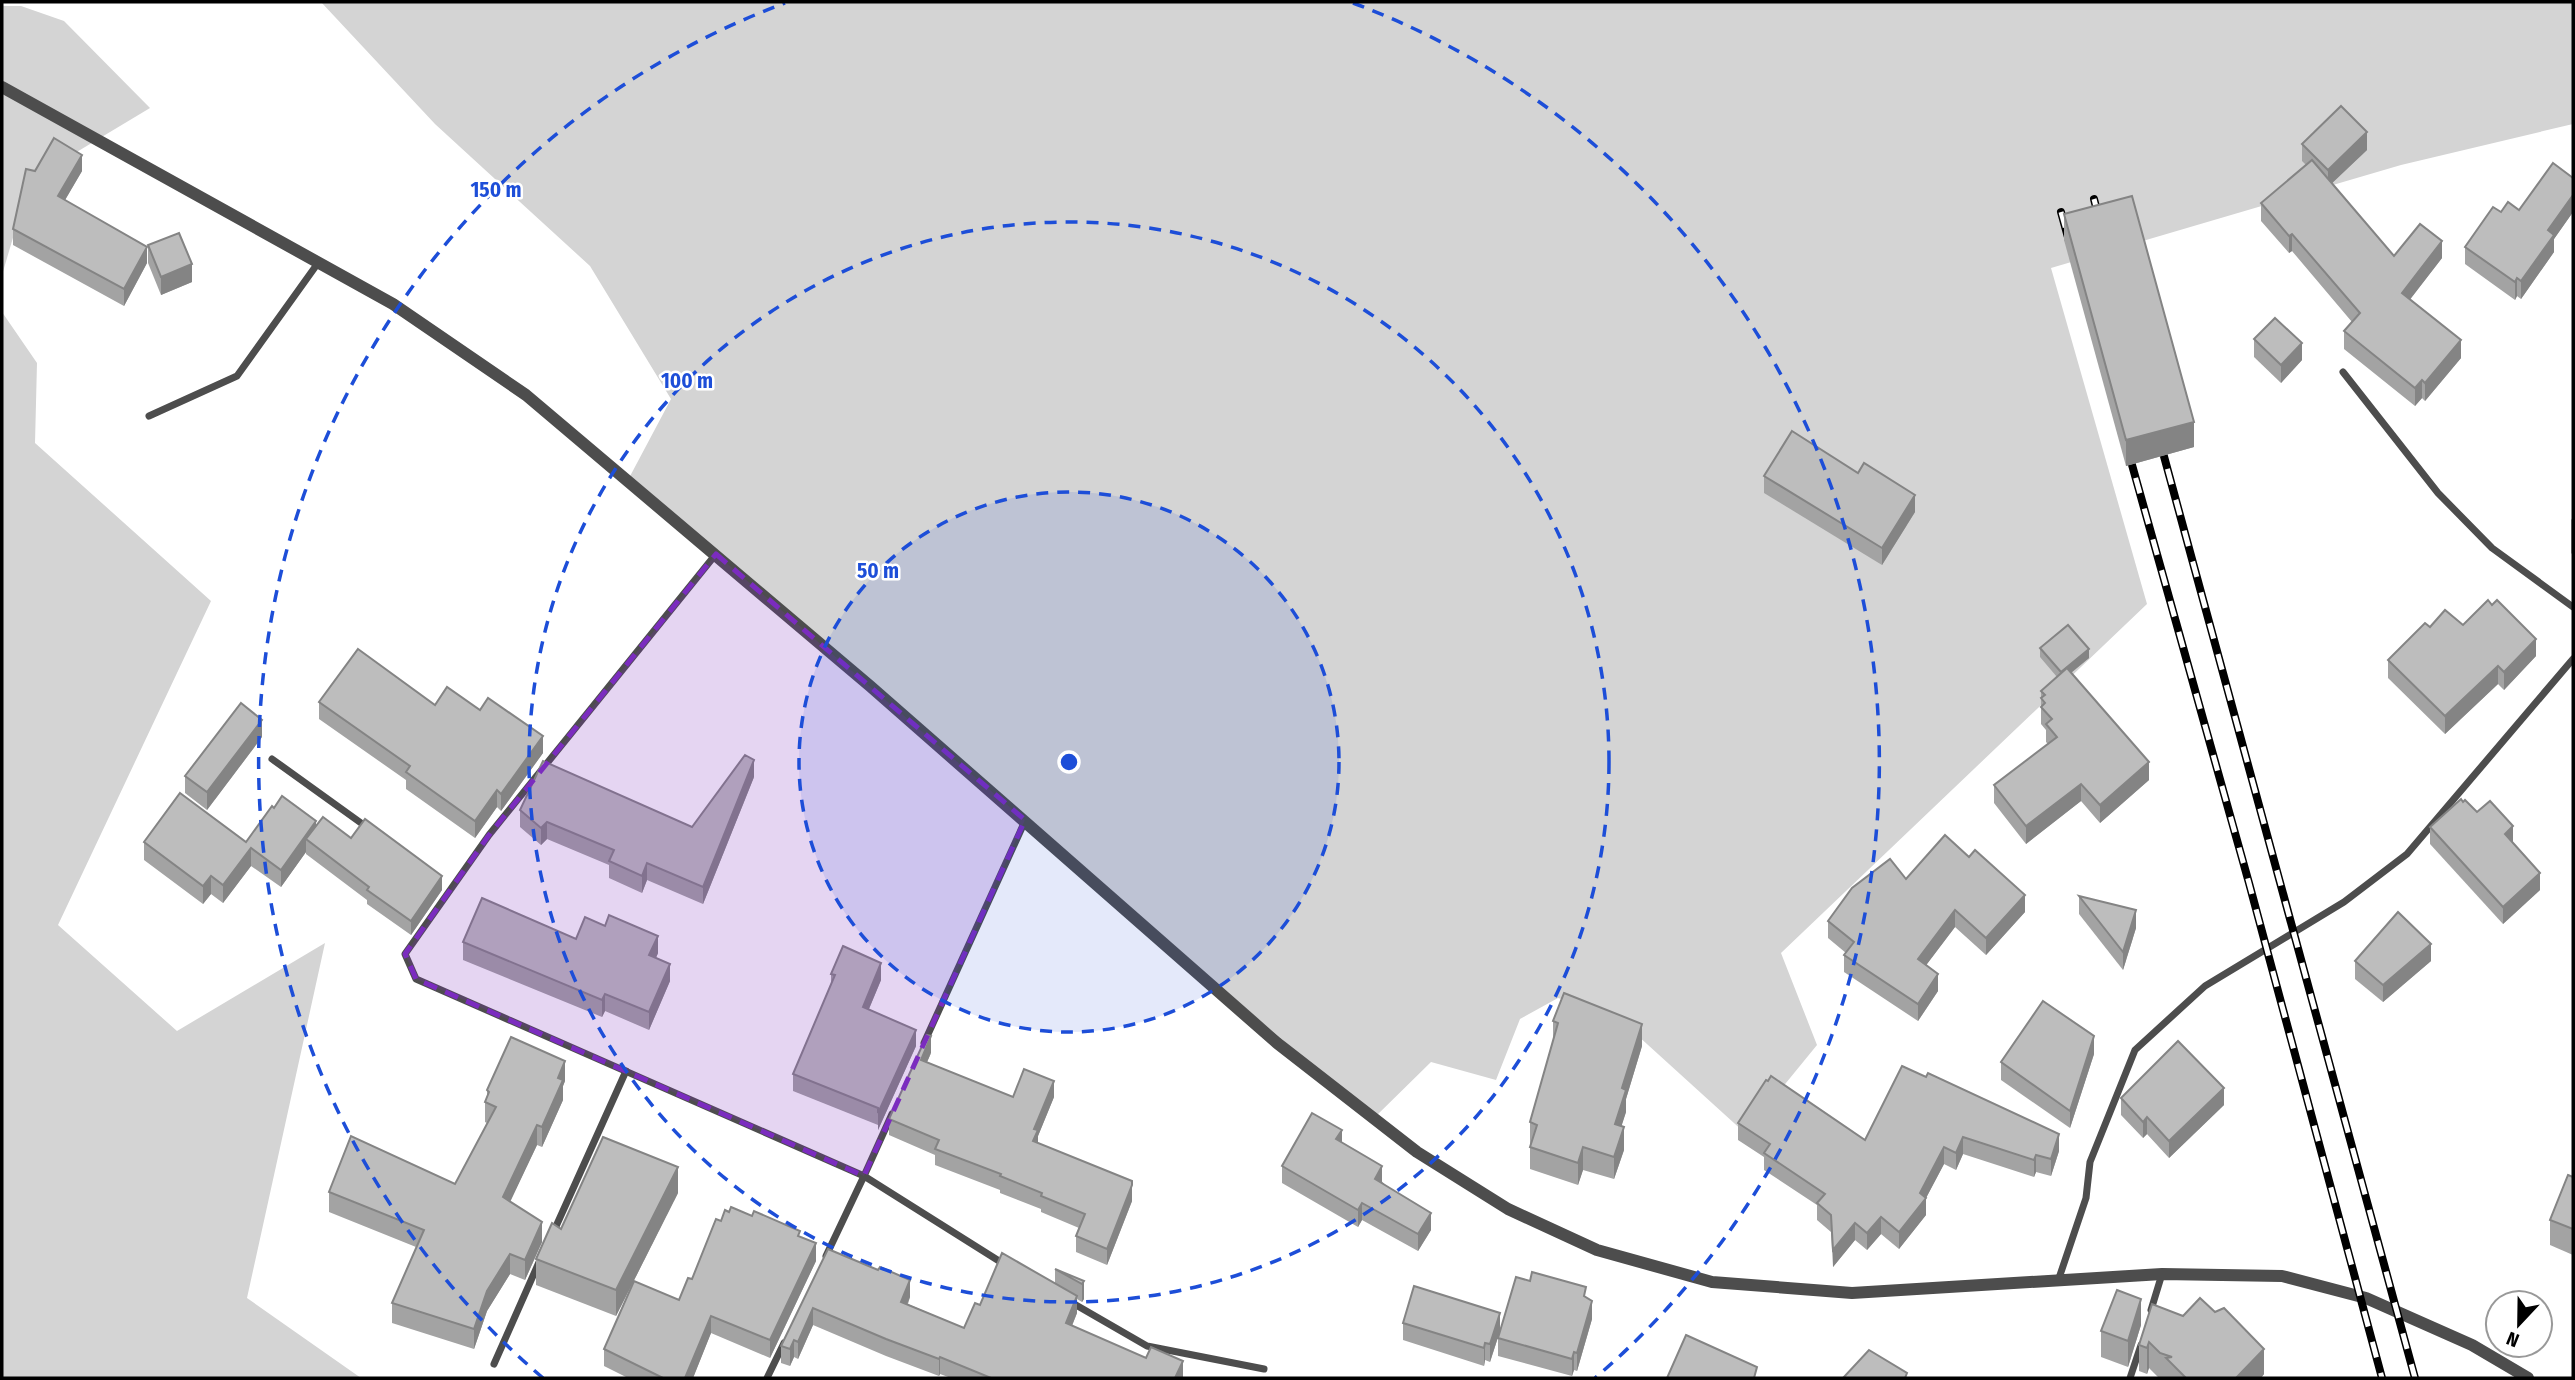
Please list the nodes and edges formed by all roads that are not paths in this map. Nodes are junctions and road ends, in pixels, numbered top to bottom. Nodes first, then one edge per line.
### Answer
1 (2, 87) edge
2 (318, 263) junction
3 (2343, 372) dead end
4 (149, 416) dead end
5 (716, 554) junction
6 (2573, 607) edge
7 (2573, 659) edge
8 (272, 759) dead end
9 (1025, 820) junction
10 (373, 831) edge
11 (440, 880) edge
12 (451, 888) junction
13 (922, 1049) edge
14 (626, 1071) junction
15 (899, 1100) edge
16 (864, 1176) junction
17 (551, 1237) edge
18 (545, 1249) edge
19 (824, 1259) edge
20 (1017, 1271) edge
21 (2162, 1274) junction
22 (2058, 1282) junction
23 (1064, 1298) edge
24 (2147, 1325) edge
25 (790, 1331) edge
26 (2143, 1338) edge
27 (494, 1364) dead end
28 (1264, 1369) dead end
29 (767, 1378) edge
30 (2130, 1378) edge
31 (2528, 1378) edge

1 - 2 street
2 - 4 street
2 - 5 street
3 - 6 street
5 - 9 street
5 - 12 street
7 - 22 street
8 - 10 street
9 - 13 street
9 - 22 street
11 - 12 street
12 - 14 street
14 - 16 street
14 - 17 street
15 - 16 street
16 - 19 street
16 - 20 street
18 - 27 street
21 - 22 street
21 - 24 street
21 - 31 street
23 - 28 street
25 - 29 street
26 - 30 street

